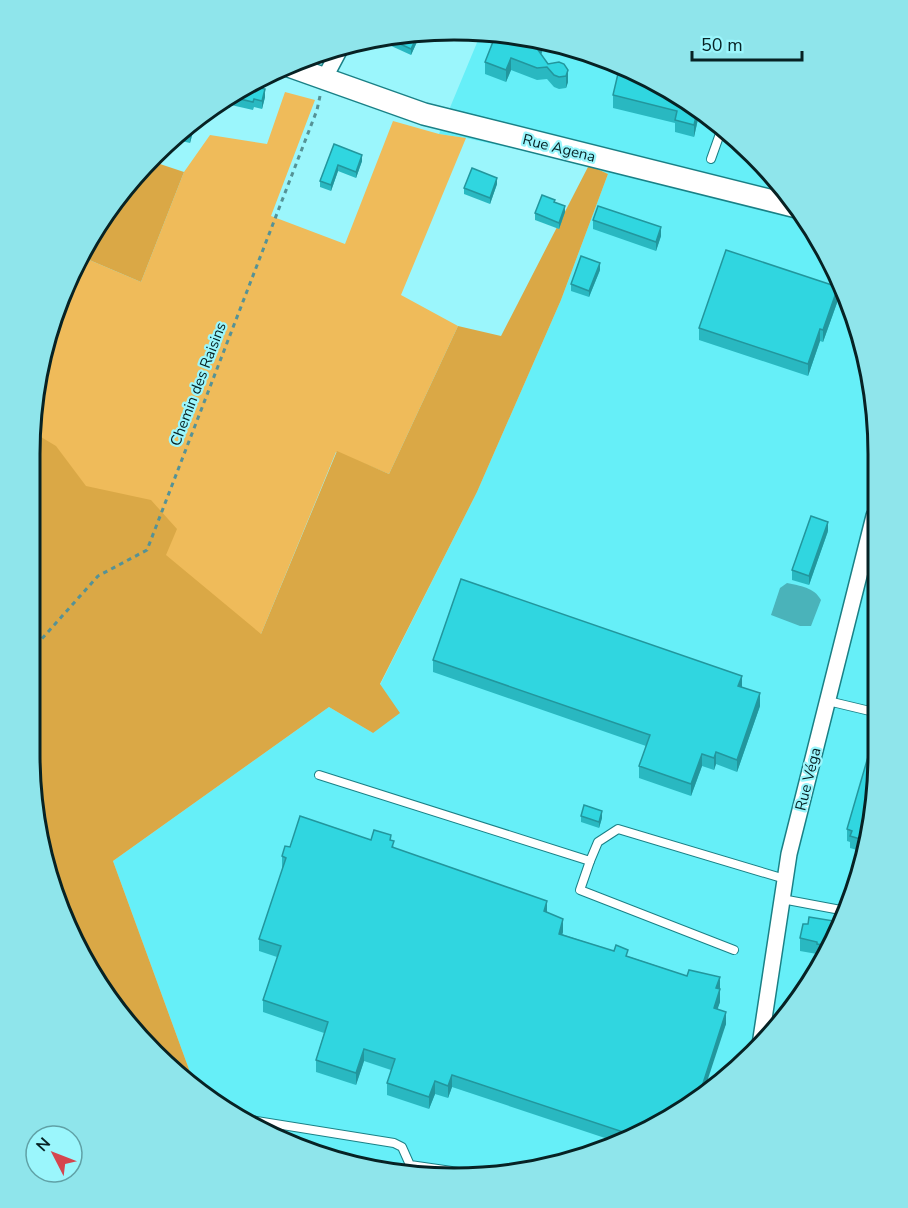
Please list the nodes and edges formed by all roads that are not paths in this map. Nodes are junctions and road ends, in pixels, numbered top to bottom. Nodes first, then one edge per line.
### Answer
1 (335, 58) edge
2 (300, 70) edge
3 (324, 79) junction
4 (719, 137) edge
5 (711, 159) dead end
6 (783, 204) edge
7 (868, 540) edge
8 (828, 701) junction
9 (868, 711) edge
10 (319, 775) dead end
11 (590, 861) junction
12 (785, 879) junction
13 (782, 898) junction
14 (837, 909) edge
15 (734, 950) dead end
16 (762, 1030) edge
17 (266, 1122) edge
18 (413, 1165) edge

1 - 3 street
2 - 3 main road, Rue Agena
3 - 6 main road, Rue Agena
4 - 5 lane
7 - 8 street, Rue Véga
8 - 9 lane
8 - 12 street, Rue Véga
10 - 11 lane
11 - 12 lane
11 - 15 lane
12 - 13 street, Rue Véga
13 - 14 lane
13 - 16 street, Rue Véga
17 - 18 lane

